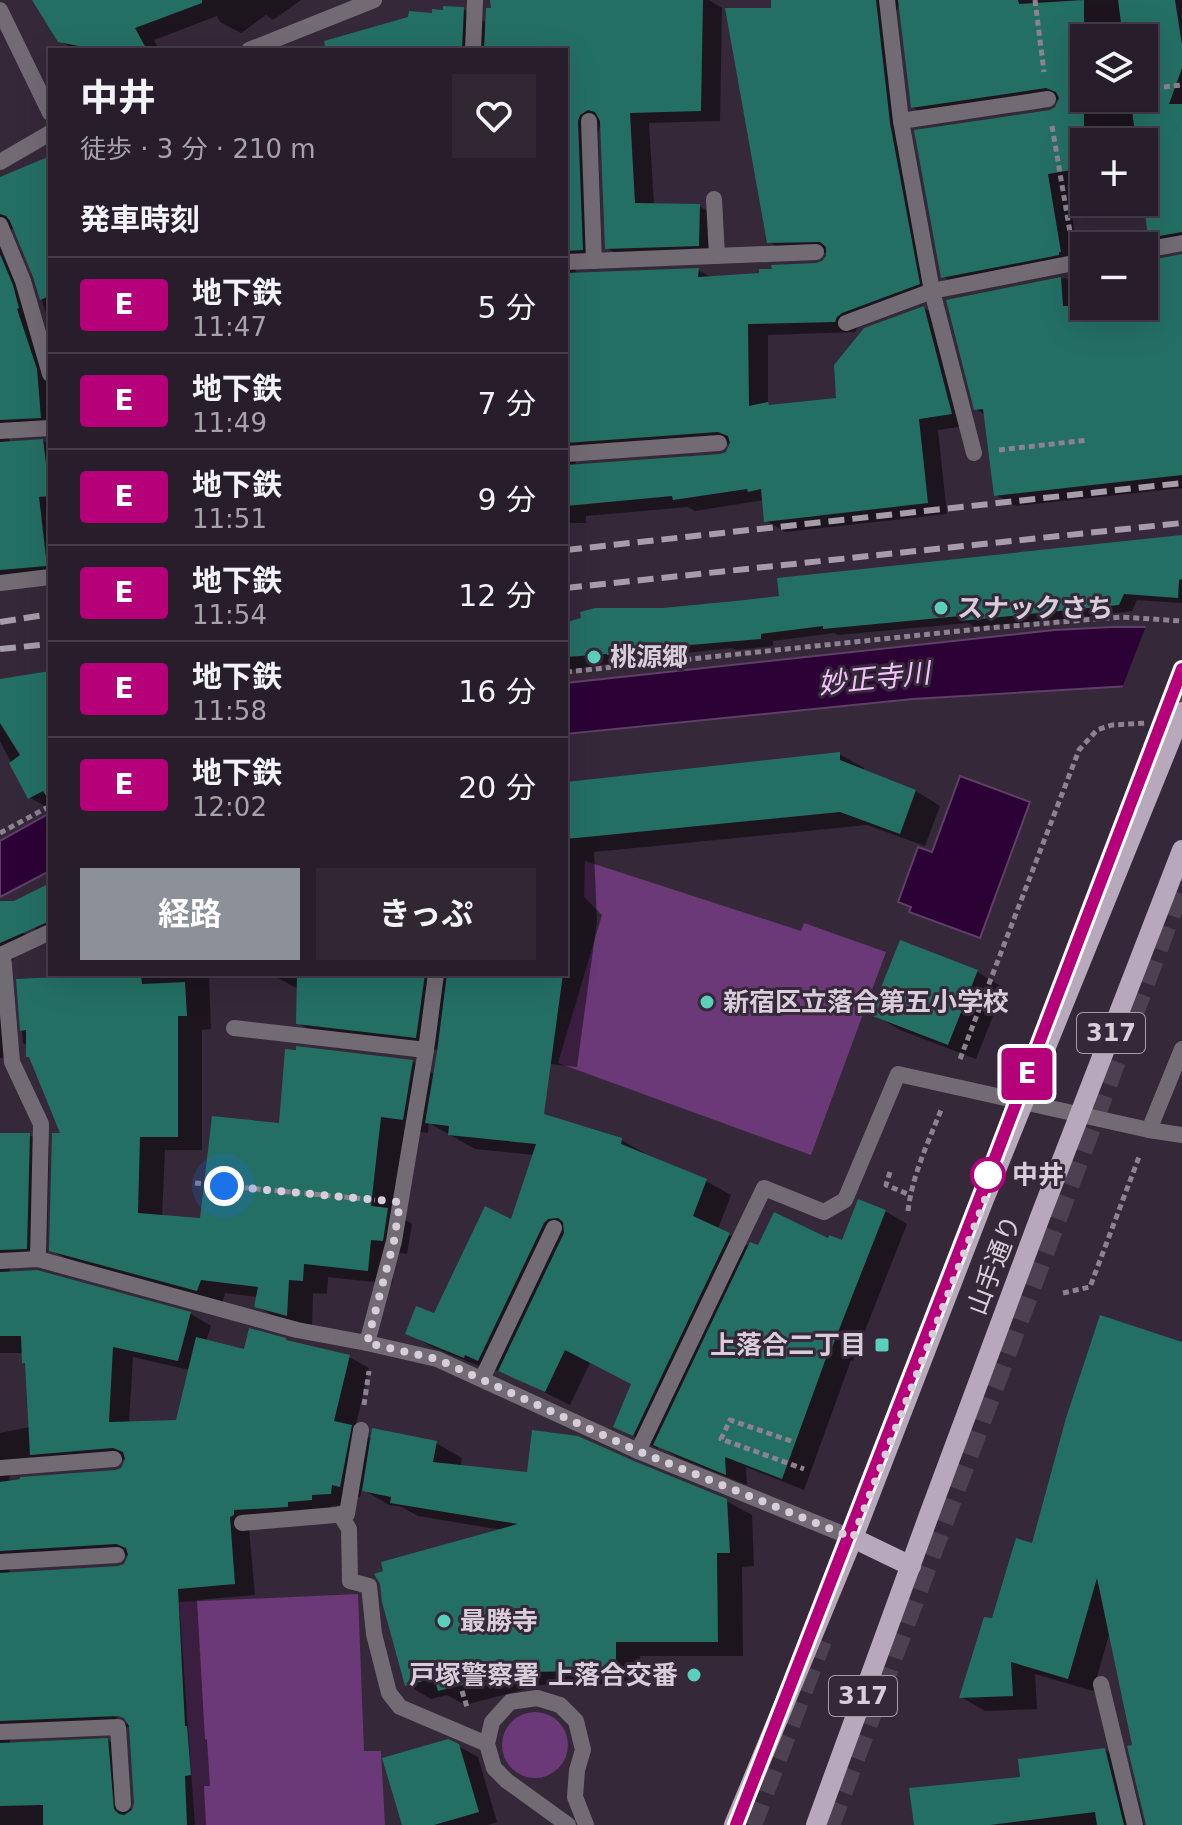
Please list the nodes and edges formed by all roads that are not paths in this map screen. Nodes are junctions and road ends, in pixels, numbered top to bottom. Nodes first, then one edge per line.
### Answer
1 (374, 0) edge
2 (475, 0) edge
3 (887, 0) edge
4 (0, 10) edge
5 (254, 48) edge
6 (473, 48) edge
7 (1048, 99) road end
8 (48, 109) edge
9 (589, 121) dead end
10 (901, 121) junction
11 (48, 134) edge
12 (0, 162) edge
13 (714, 199) dead end
14 (0, 225) edge
15 (1182, 243) edge
16 (1158, 247) edge
17 (816, 252) dead end
18 (717, 256) junction
19 (594, 261) junction
20 (568, 262) edge
21 (1070, 264) edge
22 (932, 291) junction
23 (846, 323) dead end
24 (48, 367) edge
25 (48, 428) edge
26 (0, 431) edge
27 (719, 443) dead end
28 (974, 453) road end
29 (568, 454) edge
30 (48, 577) edge
31 (0, 583) edge
32 (1182, 712) edge
33 (1182, 850) edge
34 (48, 933) edge
35 (436, 976) edge
36 (234, 1028) dead end
37 (1182, 1049) edge
38 (426, 1050) junction
39 (1149, 1130) junction
40 (1182, 1135) edge
41 (554, 1228) dead end
42 (38, 1259) junction
43 (0, 1261) edge
44 (371, 1347) junction
45 (482, 1379) junction
46 (361, 1430) road end
47 (638, 1451) junction
48 (114, 1459) dead end
49 (0, 1468) edge
50 (340, 1514) junction
51 (242, 1523) dead end
52 (853, 1538) junction
53 (117, 1555) dead end
54 (0, 1562) edge
55 (911, 1566) junction
56 (1101, 1684) dead end
57 (0, 1732) edge
58 (487, 1744) junction
59 (123, 1804) dead end
60 (568, 1825) edge
61 (586, 1825) edge
62 (734, 1825) edge
63 (816, 1825) edge
64 (1135, 1825) edge

1 - 5 street
2 - 6 street
3 - 10 street
4 - 8 street
7 - 10 street
9 - 19 street
10 - 22 street
11 - 12 street
13 - 18 street
14 - 24 street
15 - 16 street
17 - 18 street
18 - 19 street
19 - 20 street
21 - 22 street
22 - 23 street
22 - 28 street
25 - 26 street
27 - 29 street
30 - 31 street
32 - 52 main road, 山手通り / 317
33 - 55 main road, 山手通り / 317
34 - 42 street
35 - 38 street
36 - 38 street
37 - 39 street
38 - 44 street
39 - 40 street
39 - 47 street
41 - 45 street
42 - 43 street
42 - 44 street
44 - 45 street
45 - 47 street
46 - 50 street
47 - 52 street
48 - 49 street
50 - 51 street
50 - 58 street
52 - 55 main road
52 - 62 main road, 山手通り / 317
53 - 54 street
55 - 63 main road, 山手通り / 317
56 - 64 street
57 - 59 street
58 - 60 street
58 - 61 street

